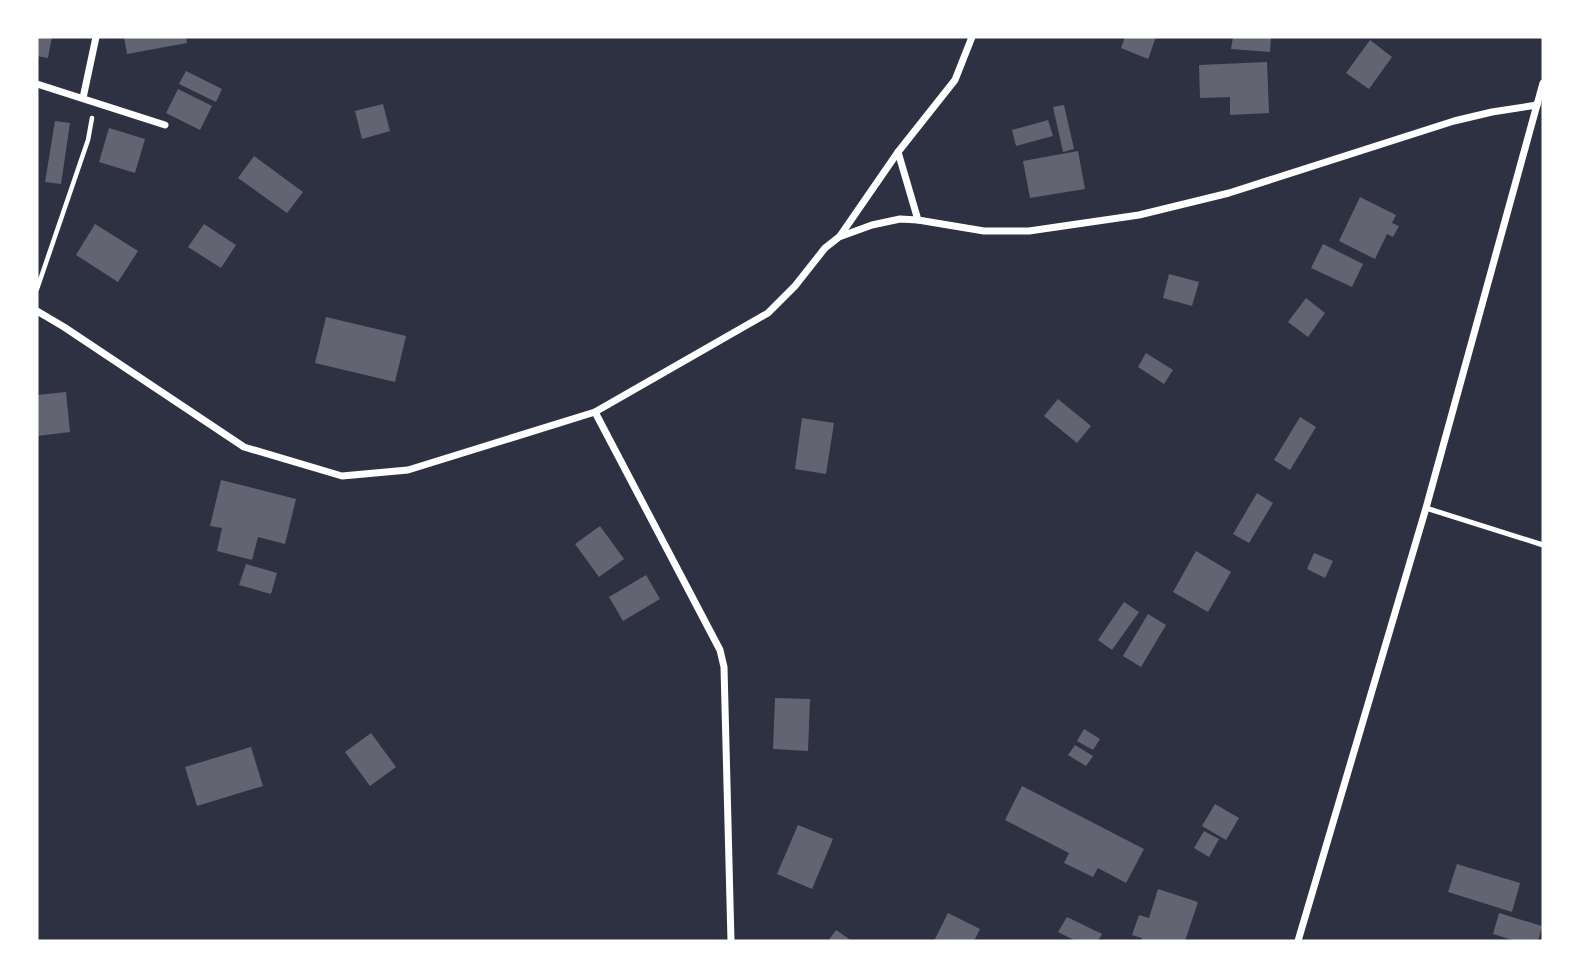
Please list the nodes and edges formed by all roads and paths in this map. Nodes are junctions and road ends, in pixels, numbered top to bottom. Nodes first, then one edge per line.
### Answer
1 (96, 37) edge
2 (972, 37) edge
3 (37, 83) edge
4 (1543, 83) edge
5 (83, 98) junction
6 (1537, 105) junction
7 (165, 124) dead end
8 (898, 152) junction
9 (918, 220) junction
10 (839, 237) junction
11 (37, 289) edge
12 (37, 311) edge
13 (594, 412) junction
14 (1426, 508) junction
15 (1543, 545) edge
16 (731, 941) edge
17 (1298, 941) edge

1 - 5 street
2 - 8 street
3 - 5 street
4 - 6 street
5 - 7 street
5 - 11 path
6 - 9 street
6 - 14 street
8 - 9 street
8 - 10 street
9 - 10 street
10 - 13 street
12 - 13 street
13 - 16 street
14 - 15 lane
14 - 17 street

